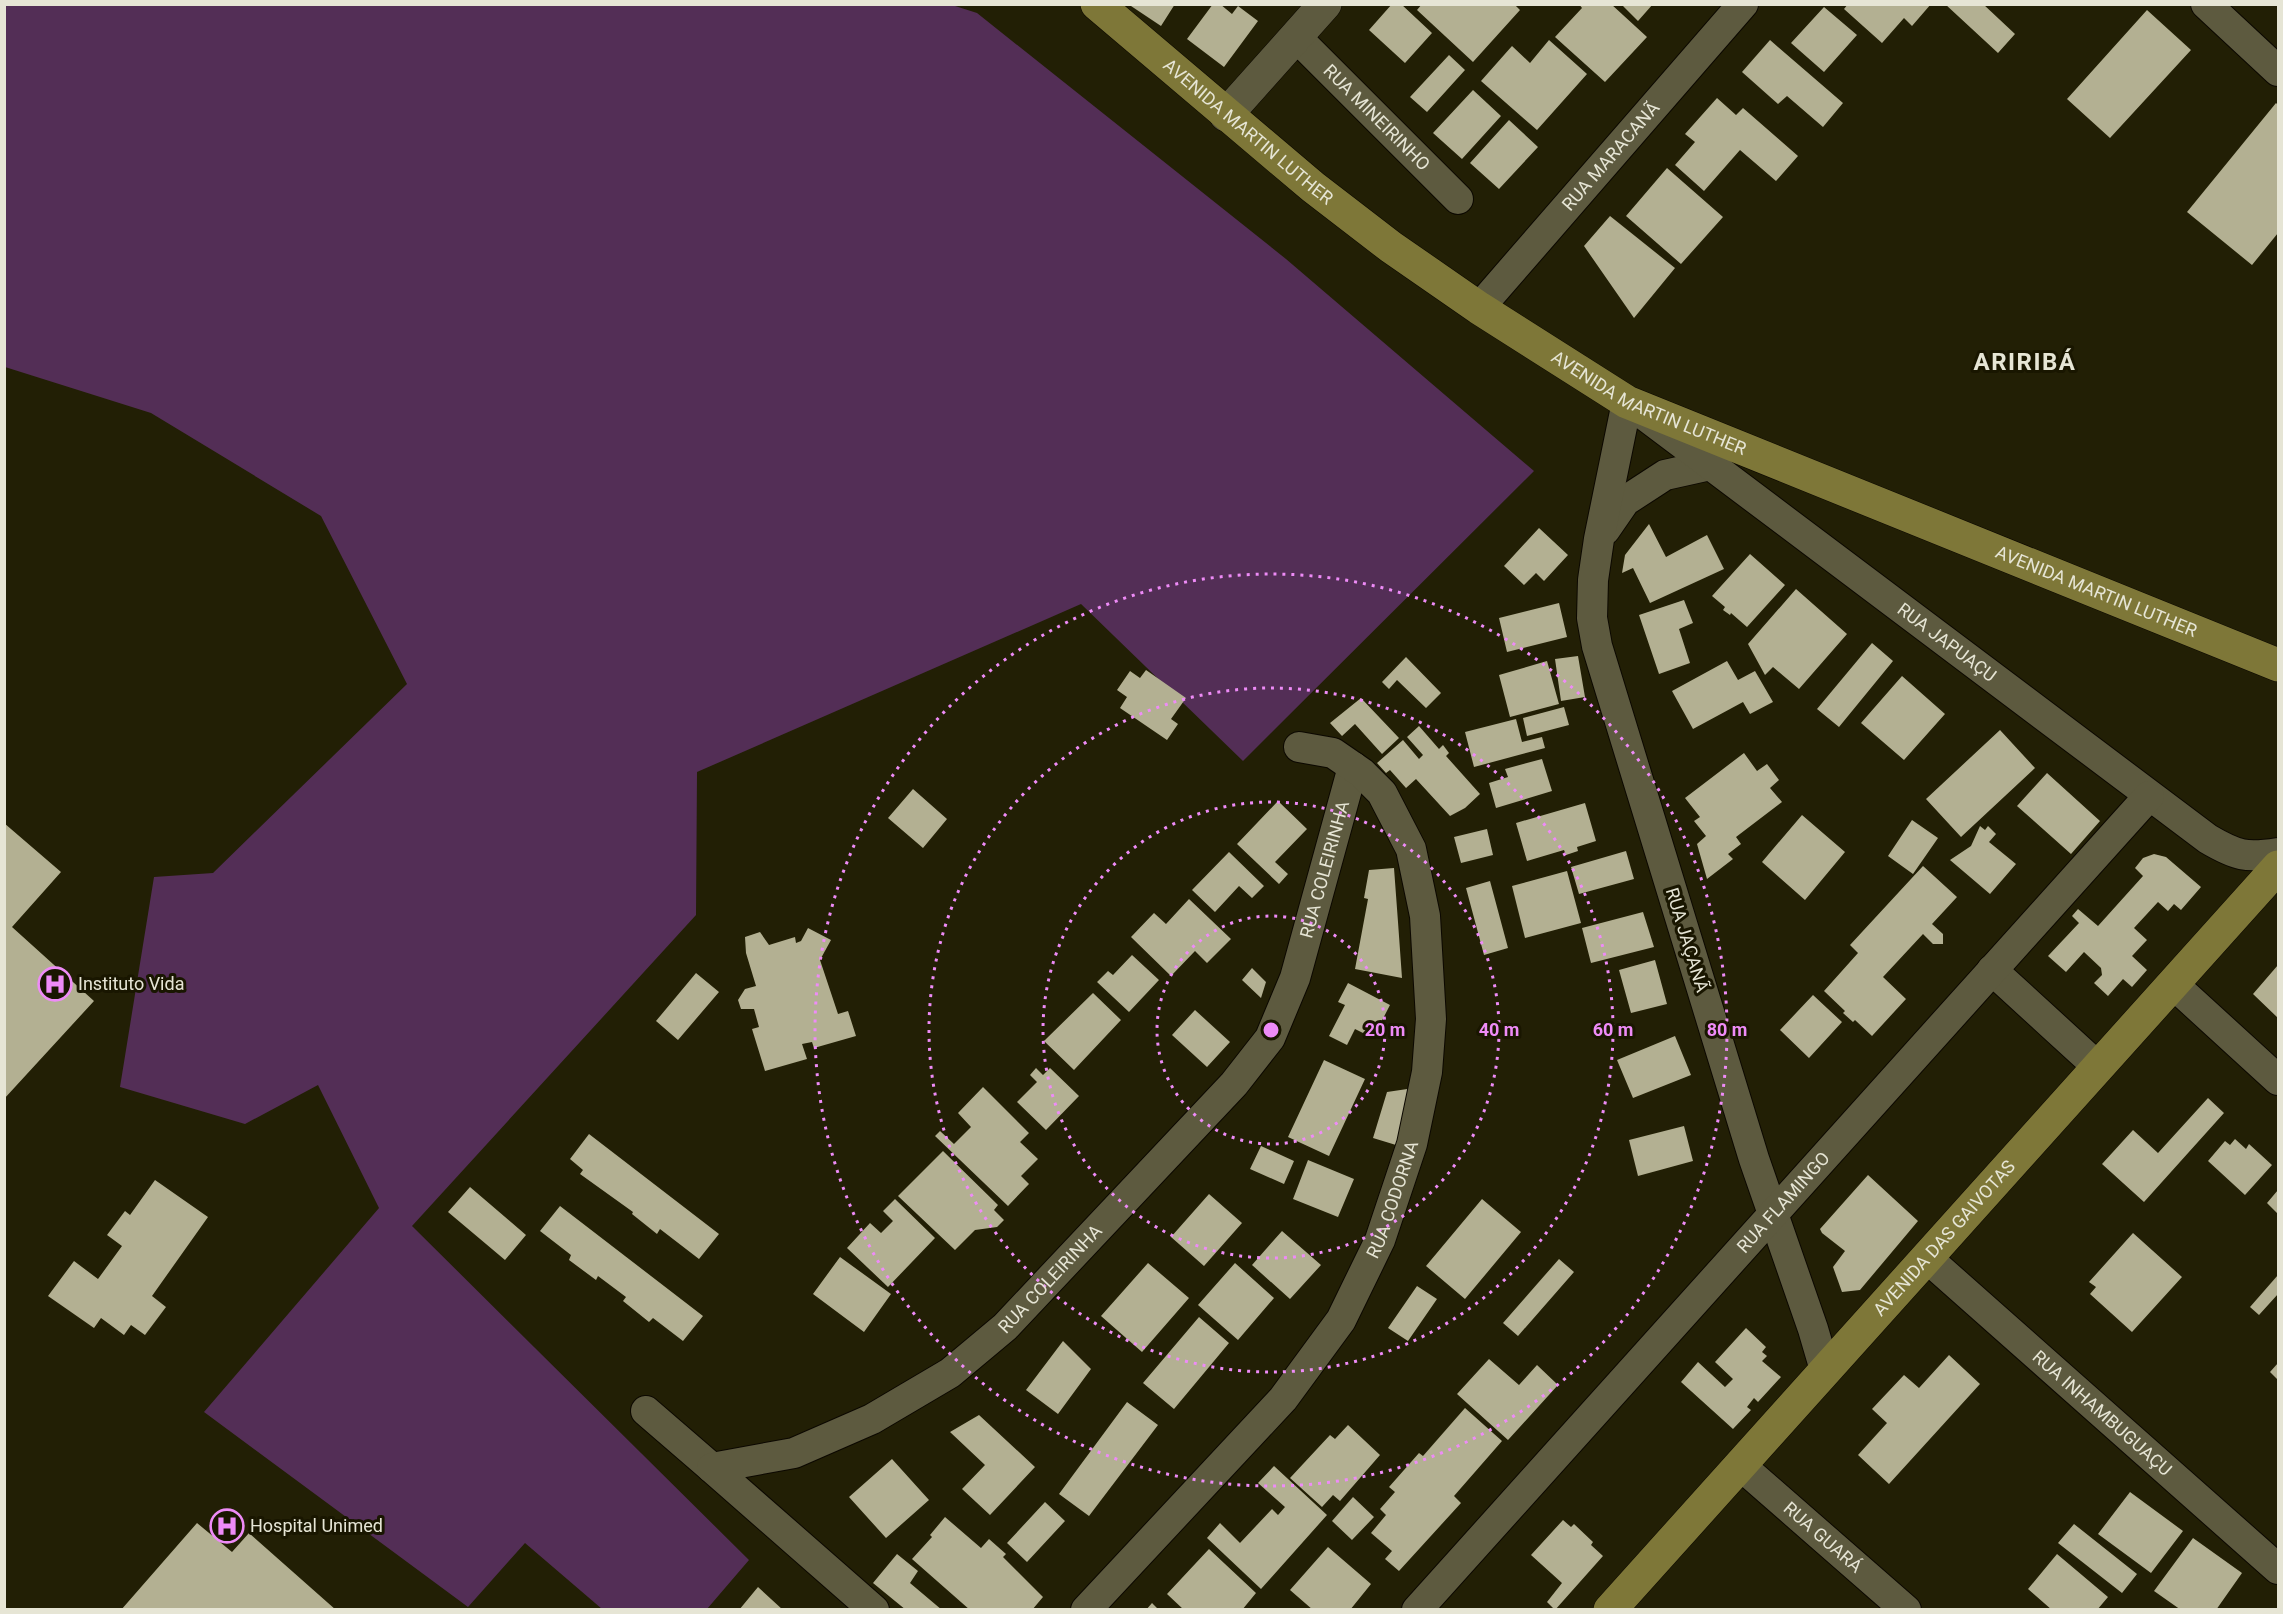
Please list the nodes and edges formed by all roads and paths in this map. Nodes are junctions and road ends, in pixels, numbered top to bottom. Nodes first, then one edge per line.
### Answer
1 (1097, 4) edge
2 (1324, 4) edge
3 (1743, 4) edge
4 (2206, 4) edge
5 (1296, 37) junction
6 (2278, 71) edge
7 (1226, 115) junction
8 (1458, 199) dead end
9 (1479, 308) junction
10 (1627, 402) junction
11 (1710, 465) junction
12 (1599, 539) junction
13 (2278, 665) edge
14 (1299, 747) dead end
15 (1353, 767) junction
16 (2149, 796) junction
17 (2278, 853) edge
18 (2278, 867) edge
19 (1992, 970) junction
20 (2173, 984) junction
21 (2098, 1067) junction
22 (2278, 1080) edge
23 (1773, 1214) junction
24 (1927, 1257) junction
25 (1825, 1370) junction
26 (646, 1411) dead end
27 (1740, 1465) junction
28 (712, 1468) junction
29 (2278, 1569) edge
30 (874, 1610) edge
31 (1086, 1610) edge
32 (1417, 1610) edge
33 (1610, 1610) edge
34 (1906, 1610) edge

1 - 7 main road, AVENIDA MARTIN LUTHER
2 - 5 street
3 - 9 street, RUA MARACANÃ
4 - 6 street
5 - 7 street
5 - 8 street, RUA MINEIRINHO
7 - 9 main road, AVENIDA MARTIN LUTHER
9 - 10 main road, AVENIDA MARTIN LUTHER
10 - 11 street, RUA JAPUAÇU
10 - 12 street, RUA JAÇANÃ
10 - 13 main road, AVENIDA MARTIN LUTHER
11 - 12 street, RUA JAÇANÃ
11 - 16 street, RUA JAPUAÇU
12 - 23 street, RUA JAÇANÃ
14 - 15 street, RUA CODORNA
15 - 28 street, RUA COLEIRINHA
15 - 31 street, RUA CODORNA
16 - 17 street, RUA JAPUAÇU
16 - 19 street, RUA FLAMINGO
18 - 20 main road, AVENIDA DAS GAIVOTAS
19 - 21 street
19 - 23 street, RUA FLAMINGO
20 - 21 main road, AVENIDA DAS GAIVOTAS
20 - 22 street
21 - 24 main road, AVENIDA DAS GAIVOTAS
23 - 25 street, RUA JAÇANÃ
23 - 32 street, RUA FLAMINGO
24 - 25 main road, AVENIDA DAS GAIVOTAS
24 - 29 street, RUA INHAMBUGUAÇU
25 - 27 main road, AVENIDA DAS GAIVOTAS
26 - 28 street
27 - 33 main road, AVENIDA DAS GAIVOTAS
27 - 34 street, RUA GUARÁ
28 - 30 street

